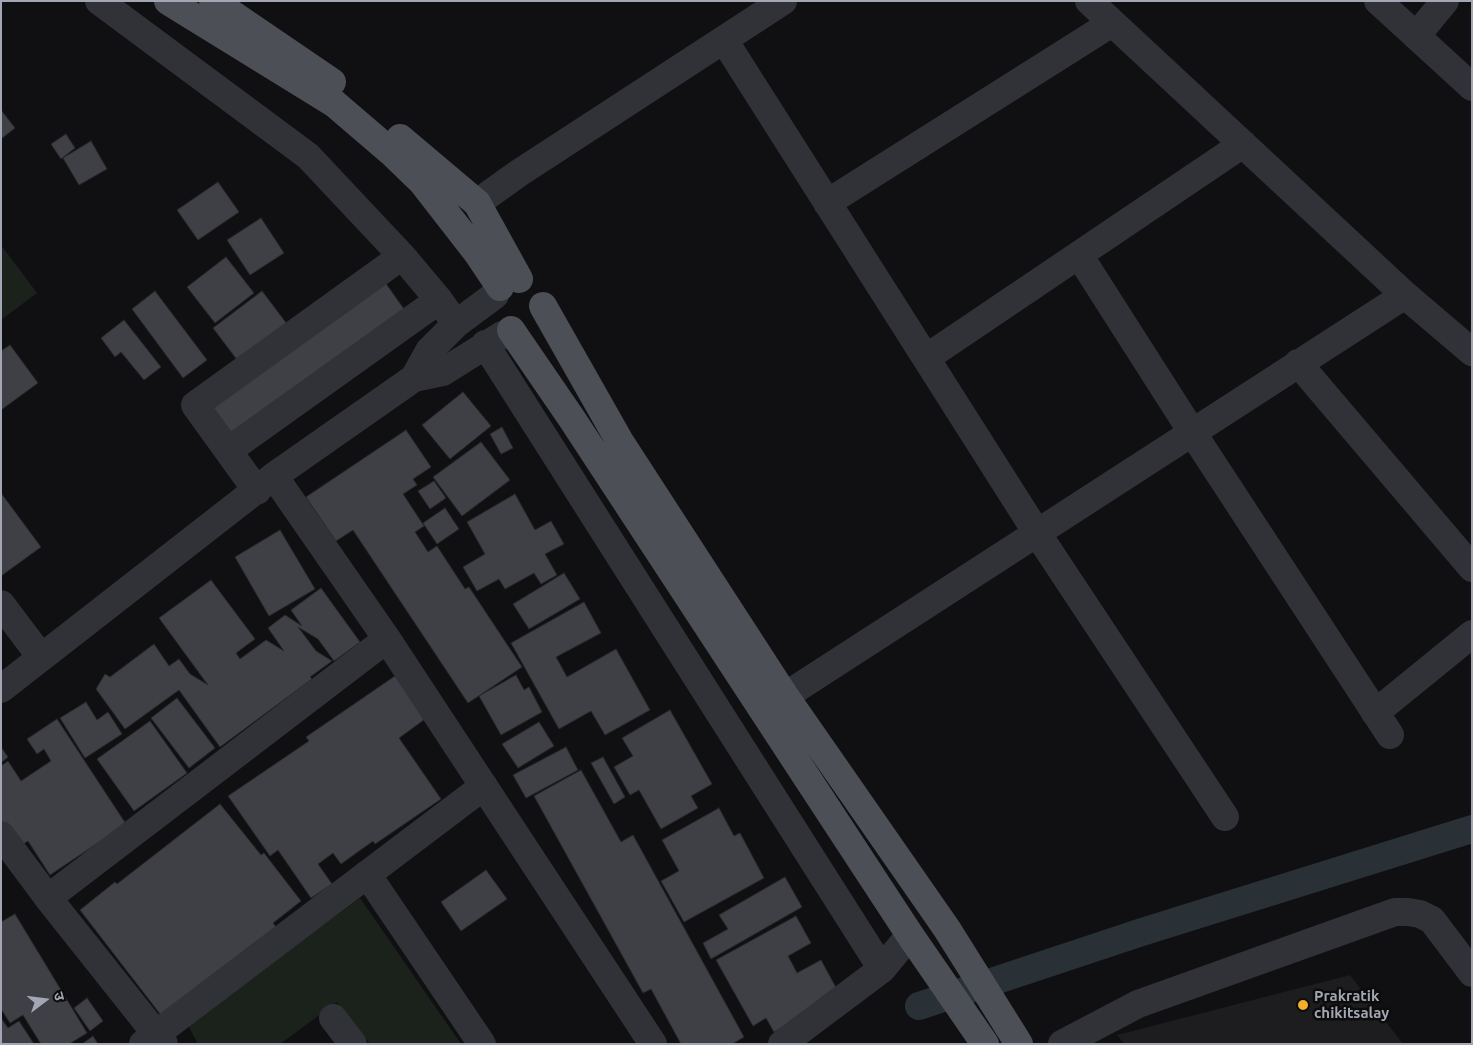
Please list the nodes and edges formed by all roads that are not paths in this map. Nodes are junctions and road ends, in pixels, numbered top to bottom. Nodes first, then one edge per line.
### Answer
1 (99, 1) edge
2 (168, 1) edge
3 (213, 1) edge
4 (783, 1) edge
5 (1089, 1) edge
6 (1378, 1) edge
7 (1445, 1) edge
8 (1112, 23) junction
9 (1416, 36) junction
10 (724, 40) junction
11 (1472, 87) edge
12 (1243, 144) junction
13 (477, 203) junction
14 (827, 203) junction
15 (1079, 255) junction
16 (402, 256) junction
17 (504, 287) junction
18 (1405, 295) junction
19 (439, 300) junction
20 (543, 306) junction
21 (456, 324) junction
22 (511, 330) junction
23 (485, 344) junction
24 (1472, 352) edge
25 (926, 358) junction
26 (1298, 364) junction
27 (414, 378) junction
28 (1192, 432) junction
29 (228, 450) junction
30 (266, 483) junction
31 (1037, 533) junction
32 (665, 560) junction
33 (1472, 568) edge
34 (635, 579) junction
35 (1, 604) edge
36 (1472, 634) edge
37 (387, 639) junction
38 (40, 657) junction
39 (1, 689) edge
40 (785, 696) junction
41 (1375, 713) junction
42 (1390, 735) dead end
43 (484, 786) junction
44 (1225, 817) dead end
45 (1, 835) edge
46 (367, 874) junction
47 (48, 898) junction
48 (915, 943) junction
49 (882, 969) junction
50 (1472, 973) edge
51 (333, 1018) dead end
52 (154, 1040) edge
53 (353, 1044) edge
54 (482, 1044) edge
55 (653, 1044) edge
56 (782, 1044) edge
57 (986, 1044) edge
58 (1019, 1044) edge
59 (1062, 1044) edge

1 - 16 street
2 - 17 main road
3 - 13 main road
4 - 10 street
5 - 8 street
6 - 9 street
7 - 9 street
8 - 12 street
8 - 14 street
9 - 11 street
10 - 13 street
10 - 14 street
12 - 15 street
12 - 18 street
13 - 17 main road
14 - 25 street
15 - 25 street
15 - 28 street
16 - 19 street
16 - 29 street
17 - 20 main road
17 - 21 street
17 - 22 main road
18 - 24 street
18 - 26 street
19 - 21 street
19 - 29 street
20 - 22 main road
20 - 40 main road
21 - 27 street
22 - 23 street
22 - 32 main road
23 - 27 street
23 - 34 street
25 - 31 street
26 - 28 street
26 - 33 street
27 - 30 street
28 - 31 street
28 - 41 street
29 - 30 street
30 - 37 street
30 - 38 street
31 - 40 street
31 - 44 street
32 - 34 street
32 - 48 main road
34 - 49 street
35 - 38 street
36 - 41 street
37 - 43 street
37 - 47 street
38 - 39 street
40 - 58 main road
41 - 42 street
43 - 46 street
43 - 55 street
45 - 47 street
46 - 52 street
46 - 54 street
47 - 52 street
48 - 49 street
48 - 57 main road
49 - 56 street
50 - 59 street
51 - 53 street

